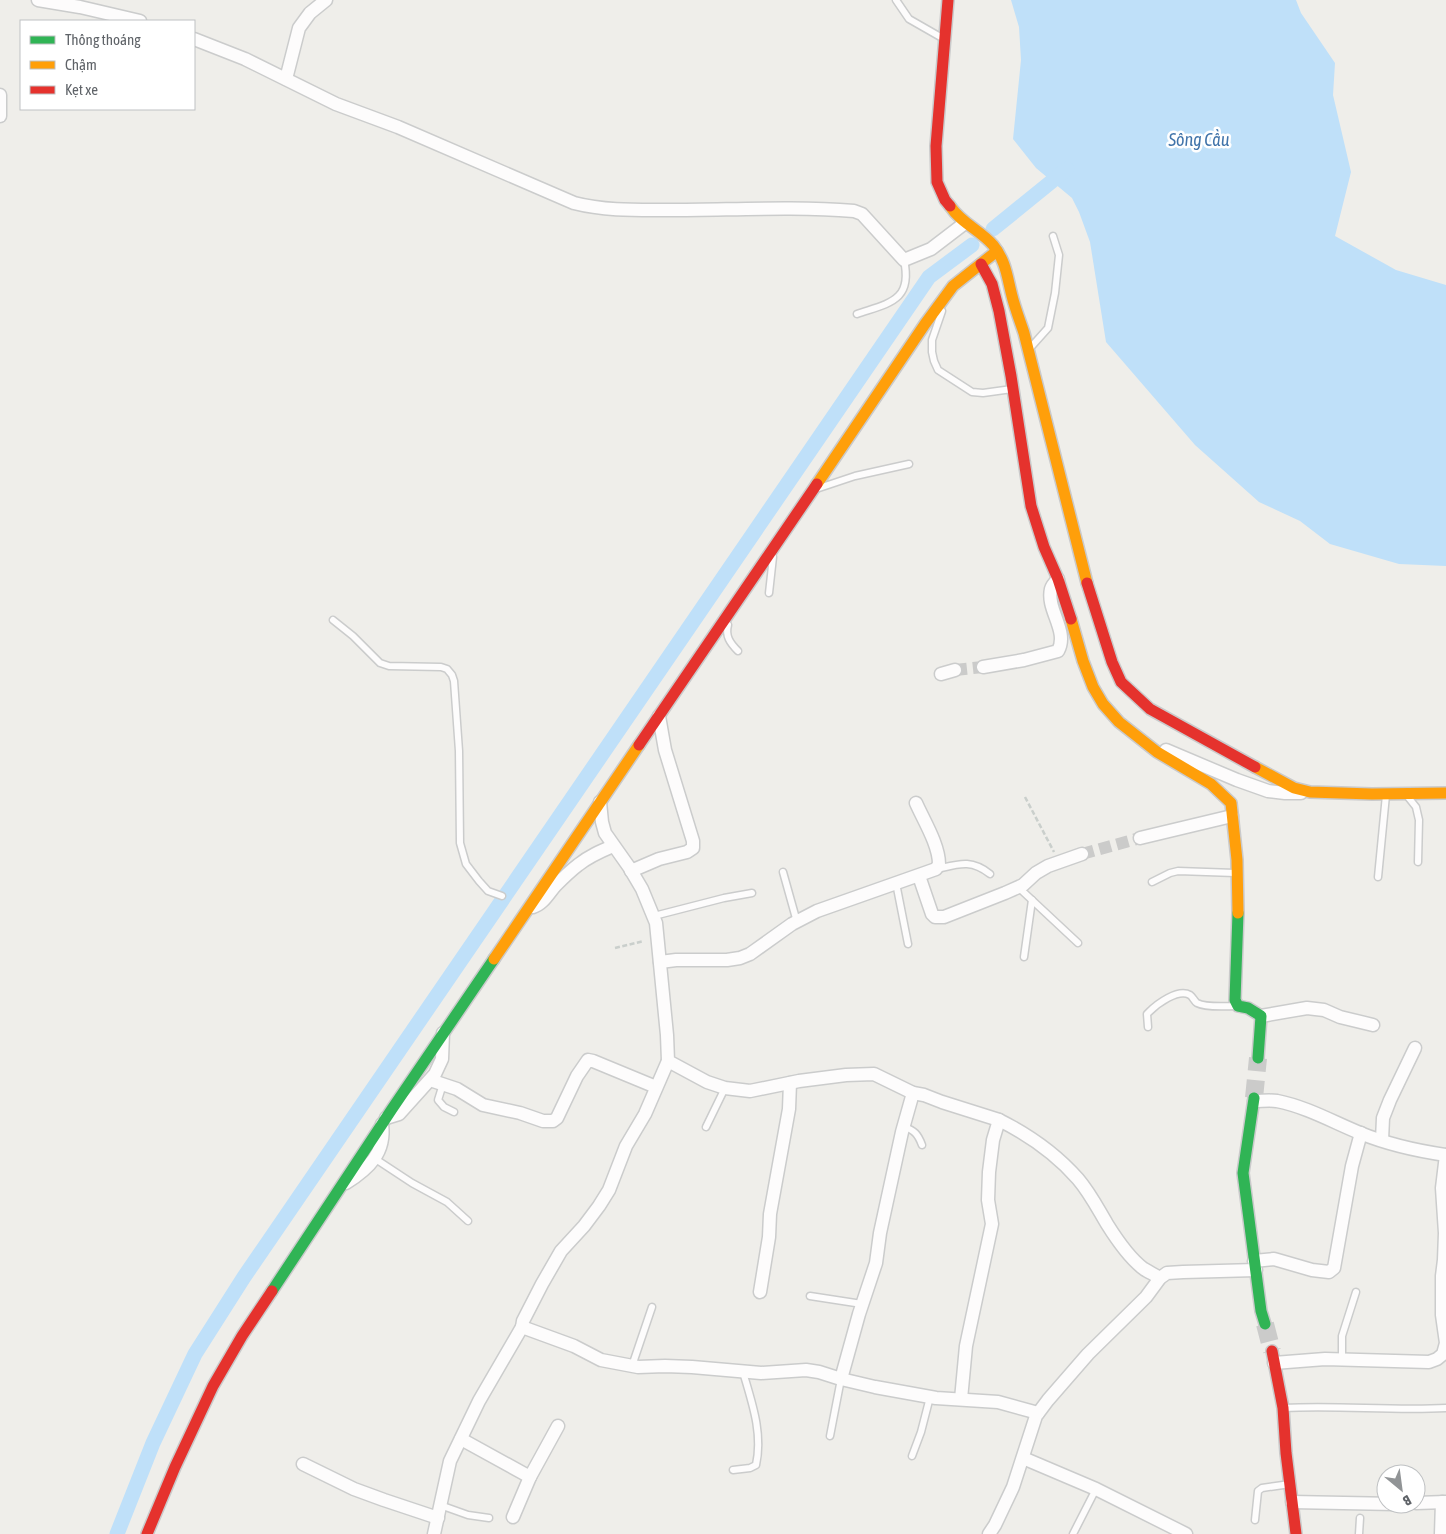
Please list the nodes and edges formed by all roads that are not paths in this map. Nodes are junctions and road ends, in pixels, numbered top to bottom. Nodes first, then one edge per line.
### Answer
1 (38, 0) edge
2 (326, 0) edge
3 (896, 0) edge
4 (948, 0) edge
5 (136, 20) edge
6 (195, 39) edge
7 (945, 39) junction
8 (286, 79) junction
9 (0, 95) edge
10 (0, 116) edge
11 (965, 223) junction
12 (1053, 236) dead end
13 (997, 251) junction
14 (909, 259) junction
15 (981, 264) junction
16 (948, 292) junction
17 (858, 314) dead end
18 (1028, 350) junction
19 (1013, 389) junction
20 (909, 464) dead end
21 (813, 490) junction
22 (774, 548) junction
23 (1058, 579) junction
24 (769, 592) dead end
25 (731, 611) junction
26 (333, 620) dead end
27 (738, 651) dead end
28 (983, 666) tunnel mouth
29 (955, 670) tunnel mouth
30 (941, 674) dead end
31 (659, 716) junction
32 (1139, 737) junction
33 (1310, 792) junction
34 (1446, 793) edge
35 (1386, 794) junction
36 (1406, 794) junction
37 (600, 802) junction
38 (916, 803) dead end
39 (1232, 816) junction
40 (1140, 838) tunnel mouth
41 (613, 846) junction
42 (1082, 854) tunnel mouth
43 (1418, 862) dead end
44 (936, 869) junction
45 (631, 871) junction
46 (783, 872) dead end
47 (1237, 872) junction
48 (990, 874) dead end
49 (919, 876) junction
50 (1378, 877) dead end
51 (1152, 882) dead end
52 (896, 884) junction
53 (1018, 887) junction
54 (752, 893) dead end
55 (502, 896) dead end
56 (1032, 900) junction
57 (525, 907) junction
58 (654, 916) junction
59 (797, 922) junction
60 (1078, 943) dead end
61 (908, 944) dead end
62 (1024, 957) dead end
63 (660, 962) junction
64 (1238, 1006) junction
65 (1261, 1016) junction
66 (1373, 1025) dead end
67 (1148, 1027) dead end
68 (443, 1033) junction
69 (1415, 1048) dead end
70 (1258, 1058) tunnel mouth
71 (668, 1061) junction
72 (437, 1082) junction
73 (790, 1083) junction
74 (656, 1087) junction
75 (725, 1088) junction
76 (913, 1093) junction
77 (1254, 1100) joint
78 (454, 1112) dead end
79 (999, 1120) junction
80 (384, 1121) junction
81 (706, 1127) dead end
82 (904, 1127) junction
83 (1361, 1134) junction
84 (1382, 1140) junction
85 (922, 1145) dead end
86 (1446, 1155) edge
87 (374, 1158) junction
88 (339, 1187) junction
89 (468, 1221) dead end
90 (1255, 1266) junction
91 (1160, 1278) junction
92 (760, 1292) dead end
93 (1356, 1292) dead end
94 (810, 1296) dead end
95 (862, 1304) junction
96 (652, 1307) dead end
97 (1445, 1321) edge
98 (1265, 1324) tunnel mouth
99 (522, 1327) junction
100 (1273, 1357) joint
101 (1342, 1360) junction
102 (632, 1366) junction
103 (743, 1372) junction
104 (841, 1379) junction
105 (930, 1397) junction
106 (961, 1399) junction
107 (1283, 1408) junction
108 (1446, 1408) edge
109 (1038, 1413) junction
110 (558, 1426) dead end
111 (830, 1436) dead end
112 (461, 1439) junction
113 (912, 1456) dead end
114 (1023, 1458) junction
115 (303, 1464) dead end
116 (733, 1470) dead end
117 (530, 1477) junction
118 (1291, 1484) junction
119 (1096, 1490) junction
120 (1292, 1502) junction
121 (1444, 1502) edge
122 (1426, 1503) edge
123 (440, 1505) junction
124 (1376, 1506) edge
125 (513, 1517) dead end
126 (438, 1518) junction
127 (489, 1518) dead end
128 (1360, 1518) dead end
129 (1255, 1520) dead end
130 (147, 1534) edge
131 (434, 1534) edge
132 (989, 1534) edge
133 (1073, 1534) edge
134 (1186, 1534) edge
135 (1296, 1534) edge
136 (1359, 1534) edge
137 (1441, 1534) edge

1 - 5 street
2 - 8 street
3 - 7 lane
4 - 7 street
6 - 8 street
7 - 11 street
8 - 14 street
9 - 10 street
11 - 13 street
11 - 14 street
12 - 18 lane
13 - 15 street
13 - 18 street
14 - 17 lane
15 - 16 street
15 - 19 street
16 - 19 lane
16 - 21 street
18 - 33 street
19 - 23 street
20 - 21 lane
21 - 22 street
22 - 24 lane
22 - 25 street
23 - 28 street
23 - 32 street
25 - 27 lane
25 - 31 street
26 - 55 lane
29 - 30 street
31 - 37 street
31 - 45 street
32 - 33 street
32 - 39 street
33 - 35 street
34 - 36 street
35 - 36 street
35 - 50 lane
36 - 43 lane
37 - 41 street
37 - 57 street
38 - 44 street
39 - 40 street
39 - 47 street
41 - 45 street
41 - 57 street
42 - 53 street
44 - 48 lane
44 - 49 street
45 - 58 street
46 - 59 lane
47 - 51 lane
47 - 64 street
49 - 52 street
49 - 53 street
52 - 59 street
52 - 61 lane
53 - 56 lane
54 - 58 lane
56 - 60 lane
56 - 62 lane
57 - 68 street
58 - 63 street
59 - 63 street
63 - 71 street
64 - 65 street
64 - 67 lane
65 - 66 street
65 - 70 street
68 - 72 street
68 - 80 street
69 - 84 street
71 - 74 street
71 - 75 street
72 - 74 street
72 - 78 lane
72 - 80 street
73 - 75 street
73 - 76 street
73 - 92 street
74 - 99 street
75 - 81 lane
76 - 79 street
76 - 82 street
77 - 83 street
77 - 90 street
79 - 91 street
79 - 106 street
80 - 87 street
80 - 88 street
82 - 85 lane
82 - 95 street
83 - 84 street
83 - 90 street
84 - 86 street
86 - 97 street
87 - 88 street
87 - 89 lane
88 - 130 street
90 - 91 street
90 - 98 street
91 - 109 street
93 - 101 lane
94 - 95 lane
95 - 104 street
96 - 102 lane
97 - 101 street
99 - 102 street
99 - 112 street
100 - 101 street
100 - 107 street
102 - 103 street
103 - 104 street
103 - 116 lane
104 - 105 street
104 - 111 lane
105 - 106 street
105 - 113 lane
106 - 109 street
107 - 108 lane
107 - 118 street
109 - 114 street
110 - 117 street
112 - 117 street
112 - 123 street
114 - 119 street
114 - 132 street
115 - 126 street
117 - 125 street
118 - 120 street
118 - 129 lane
119 - 133 lane
119 - 134 street
120 - 124 street
120 - 135 street
121 - 122 street
121 - 137 street
123 - 126 street
123 - 127 lane
126 - 131 street
128 - 136 lane

